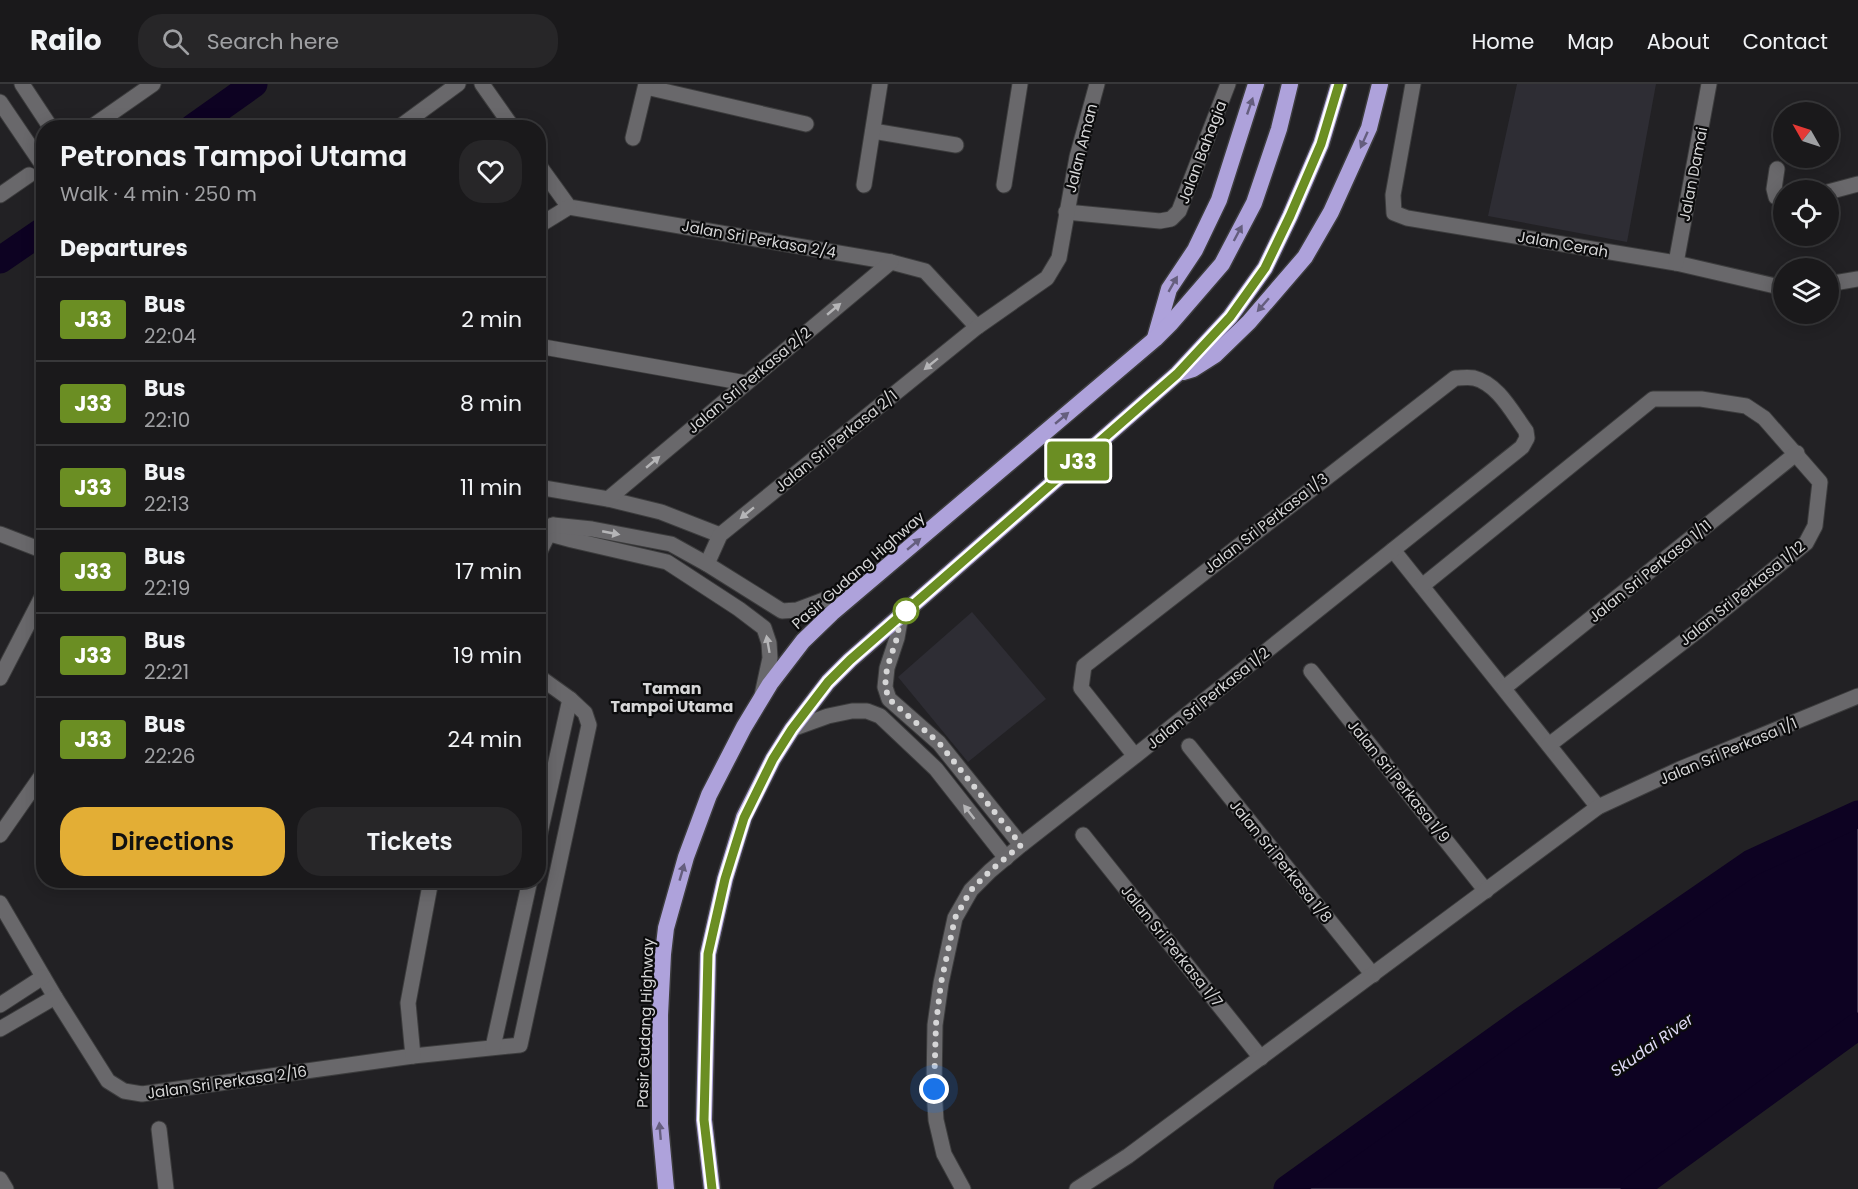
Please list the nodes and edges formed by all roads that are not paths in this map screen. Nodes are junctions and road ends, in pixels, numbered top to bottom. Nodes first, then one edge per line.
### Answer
1 (22, 84) edge
2 (153, 84) edge
3 (458, 84) edge
4 (482, 84) edge
5 (880, 84) edge
6 (1020, 84) edge
7 (1097, 84) edge
8 (1228, 84) edge
9 (1256, 84) edge
10 (1290, 84) edge
11 (1339, 84) edge
12 (1380, 84) edge
13 (1413, 84) edge
14 (1709, 84) edge
15 (646, 85) edge
16 (0, 102) edge
17 (46, 120) edge
18 (101, 120) edge
19 (410, 120) edge
20 (507, 120) edge
21 (806, 124) dead end
22 (873, 130) junction
23 (633, 138) dead end
24 (956, 145) dead end
25 (36, 155) edge
26 (1778, 169) dead end
27 (29, 175) dead end
28 (546, 175) edge
29 (1776, 180) edge
30 (1858, 184) edge
31 (864, 185) dead end
32 (1004, 186) dead end
33 (1839, 189) edge
34 (0, 195) edge
35 (569, 207) junction
36 (1066, 213) junction
37 (546, 221) edge
38 (1059, 258) joint
39 (891, 262) junction
40 (1676, 263) junction
41 (1858, 279) edge
42 (1839, 282) edge
43 (1773, 286) edge
44 (977, 327) junction
45 (1155, 339) junction
46 (546, 347) edge
47 (1177, 374) junction
48 (746, 383) junction
49 (1527, 438) joint
50 (1797, 453) junction
51 (546, 488) edge
52 (608, 500) junction
53 (546, 529) edge
54 (0, 534) edge
55 (720, 535) junction
56 (36, 548) edge
57 (1393, 550) junction
58 (707, 564) junction
59 (869, 582) junction
60 (1422, 586) junction
61 (36, 608) edge
62 (901, 615) junction
63 (1311, 671) dead end
64 (0, 678) edge
65 (546, 682) edge
66 (1504, 688) junction
67 (1858, 696) edge
68 (570, 699) junction
69 (761, 701) junction
70 (792, 729) junction
71 (1549, 745) junction
72 (1189, 747) dead end
73 (1135, 756) junction
74 (36, 783) edge
75 (546, 806) edge
76 (1598, 807) junction
77 (0, 834) edge
78 (1083, 835) dead end
79 (1021, 845) junction
80 (1006, 858) junction
81 (430, 888) edge
82 (528, 888) edge
83 (1486, 891) junction
84 (0, 903) edge
85 (1373, 975) junction
86 (43, 978) junction
87 (55, 997) junction
88 (0, 1005) edge
89 (0, 1029) edge
90 (493, 1047) junction
91 (413, 1056) junction
92 (1261, 1058) junction
93 (159, 1130) dead end
94 (0, 1179) edge
95 (6, 1189) edge
96 (166, 1189) edge
97 (666, 1189) edge
98 (712, 1189) edge
99 (963, 1189) edge
100 (1077, 1189) edge

1 - 17 street
2 - 18 street
3 - 19 street
4 - 20 street
5 - 22 street
6 - 32 street
7 - 36 street, Jalan Aman
8 - 36 street, Jalan Bahagia
45 -> 9 highway
45 -> 10 highway, Pasir Gudang Highway
11 - 47 highway
12 -> 47 highway
13 - 40 street, Jalan Cerah
14 - 40 street, Jalan Damai
15 - 21 street
15 - 23 street
16 - 25 street
22 - 24 street
22 - 31 street
26 - 29 street
27 - 34 street
28 - 35 street
30 - 33 street
35 - 37 street
35 - 39 street, Jalan Sri Perkasa 2/4
36 - 38 street, Jalan Aman
38 - 44 street, Jalan Sri Perkasa 2/1
39 - 44 street, Jalan Sri Perkasa 2/4
48 -> 39 street, Jalan Sri Perkasa 2/2
40 - 43 street, Jalan Cerah
41 - 42 street
44 -> 55 street, Jalan Sri Perkasa 2/1
59 -> 45 highway, Pasir Gudang Highway
46 - 48 street
47 - 62 highway
52 -> 48 street, Jalan Sri Perkasa 2/2
49 - 57 street, Jalan Sri Perkasa 1/2
49 - 73 street, Jalan Sri Perkasa 1/3
50 - 60 street, Jalan Sri Perkasa 1/12
50 - 66 street, Jalan Sri Perkasa 1/11
50 - 71 street, Jalan Sri Perkasa 1/12
51 - 52 street
52 - 55 street
53 -> 58 street
69 -> 53 street
54 - 56 street
55 - 58 street, Jalan Sri Perkasa 2/1
57 - 60 street
57 - 73 street, Jalan Sri Perkasa 1/2
58 - 59 street
59 - 69 highway, Pasir Gudang Highway
60 - 66 street
61 - 64 street
62 - 70 highway
62 - 79 street
63 - 83 street, Jalan Sri Perkasa 1/9
65 - 68 street
66 - 71 street
67 - 76 street, Jalan Sri Perkasa 1/1
68 - 75 street
68 - 90 street, Jalan Sri Perkasa 2/16
97 -> 69 highway, Pasir Gudang Highway
80 -> 70 street
70 - 98 highway
71 - 76 street
72 - 85 street, Jalan Sri Perkasa 1/8
73 - 79 street, Jalan Sri Perkasa 1/2
74 - 77 street
76 - 83 street, Jalan Sri Perkasa 1/1
78 - 92 street, Jalan Sri Perkasa 1/7
79 - 80 street, Jalan Sri Perkasa 1/2
80 - 99 street, Jalan Sri Perkasa 1/2
81 - 91 street
82 - 90 street
83 - 85 street, Jalan Sri Perkasa 1/1
84 - 86 street, Jalan Sri Perkasa 2/16
85 - 92 street, Jalan Sri Perkasa 1/1
86 - 87 street, Jalan Sri Perkasa 2/16
86 - 88 street
87 - 89 street
87 - 91 street, Jalan Sri Perkasa 2/16
90 - 91 street, Jalan Sri Perkasa 2/16
92 - 100 street, Jalan Sri Perkasa 1/1
93 - 96 street
94 - 95 street

